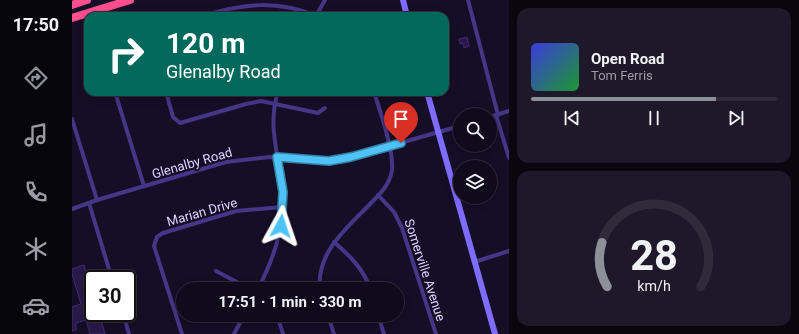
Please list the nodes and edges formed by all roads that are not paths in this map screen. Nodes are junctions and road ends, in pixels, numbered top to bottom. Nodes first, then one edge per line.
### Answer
1 (87, 0) edge
2 (130, 0) edge
3 (325, 0) edge
4 (403, 0) edge
5 (468, 0) edge
6 (72, 5) edge
7 (91, 12) edge
8 (215, 12) edge
9 (306, 12) edge
10 (319, 12) edge
11 (406, 12) edge
12 (84, 14) edge
13 (72, 18) edge
14 (116, 96) edge
15 (167, 96) edge
16 (277, 96) edge
17 (375, 96) edge
18 (428, 96) edge
19 (276, 103) junction
20 (325, 108) dead end
21 (495, 108) edge
22 (509, 111) edge
23 (497, 115) joint
24 (72, 119) edge
25 (453, 128) edge
26 (437, 132) junction
27 (389, 146) junction
28 (277, 157) junction
29 (509, 158) edge
30 (144, 186) junction
31 (378, 196) junction
32 (97, 200) junction
33 (89, 203) junction
34 (283, 207) junction
35 (72, 210) edge
36 (334, 242) junction
37 (509, 251) edge
38 (474, 262) junction
39 (109, 270) edge
40 (216, 271) dead end
41 (237, 282) edge
42 (262, 282) edge
43 (320, 282) edge
44 (367, 282) edge
45 (126, 322) edge
46 (240, 322) edge
47 (279, 322) edge
48 (330, 322) edge
49 (380, 322) edge
50 (129, 334) edge
51 (182, 334) edge
52 (234, 334) edge
53 (283, 334) edge
54 (334, 334) edge
55 (384, 334) edge
56 (436, 334) edge
57 (495, 334) edge

1 - 6 highway
2 - 7 highway
3 - 10 street
4 - 11 street
5 - 21 street
8 - 9 street
12 - 13 highway
14 - 30 street
15 - 19 street
16 - 19 street
17 - 27 street
18 - 26 street
19 - 20 street
19 - 28 street
22 - 23 street
23 - 29 street
24 - 32 street
25 - 26 street, Glenalby Road
26 - 27 street, Glenalby Road
26 - 38 street
27 - 28 street, Glenalby Road
27 - 31 street
28 - 30 street, Glenalby Road
28 - 34 street
30 - 32 street, Glenalby Road
31 - 36 street
31 - 56 street, Somerville Avenue
32 - 33 street, Glenalby Road
33 - 35 street, Glenalby Road
33 - 39 street
34 - 42 street
34 - 51 street, Marian Drive
36 - 43 street
36 - 44 street
37 - 38 street
38 - 57 street
40 - 41 street
45 - 50 street
46 - 52 street
47 - 53 street
48 - 54 street
49 - 55 street

